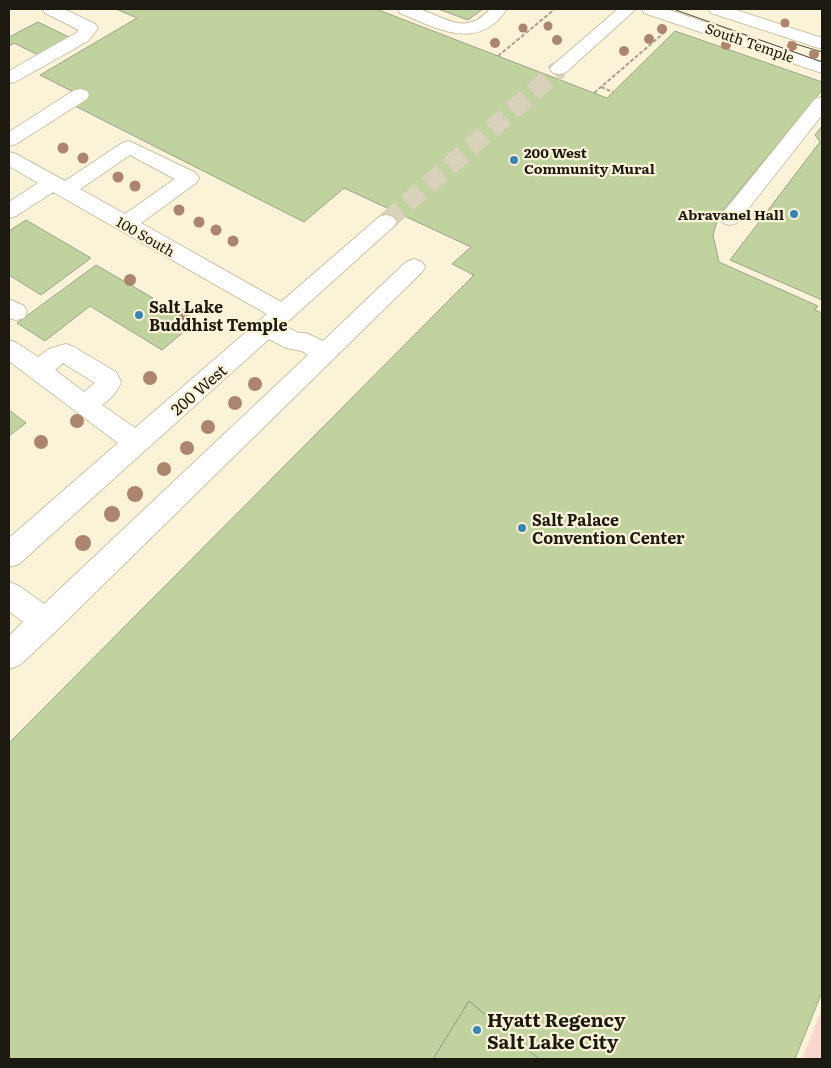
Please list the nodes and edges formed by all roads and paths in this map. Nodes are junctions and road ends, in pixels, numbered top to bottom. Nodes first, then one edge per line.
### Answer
1 (51, 9) edge
2 (406, 9) edge
3 (555, 9) edge
4 (628, 9) edge
5 (650, 9) edge
6 (717, 9) edge
7 (499, 11) edge
8 (669, 28) dead end
9 (822, 44) edge
10 (498, 56) dead end
11 (822, 68) edge
12 (560, 69) tunnel mouth
13 (9, 78) edge
14 (601, 87) junction
15 (613, 92) dead end
16 (594, 93) dead end
17 (80, 95) dead end
18 (822, 103) edge
19 (9, 140) edge
20 (12, 163) edge
21 (59, 187) junction
22 (9, 212) edge
23 (730, 218) dead end
24 (386, 222) tunnel mouth
25 (126, 224) junction
26 (414, 267) dead end
27 (275, 320) junction
28 (9, 349) edge
29 (324, 353) junction
30 (37, 371) junction
31 (84, 406) junction
32 (136, 442) junction
33 (9, 555) edge
34 (9, 595) edge
35 (46, 622) junction
36 (9, 655) edge

1 - 13 street
2 - 7 street
3 - 10 path
4 - 12 street
5 - 11 street, South Temple
6 - 9 street, South Temple
8 - 14 path
14 - 15 path
14 - 16 path
17 - 19 street
18 - 23 street
20 - 21 street, 100 South
21 - 22 street
21 - 25 street, 100 South
21 - 25 street
24 - 27 street, 200 West
25 - 27 street, 100 South
26 - 29 street
27 - 29 street, 100 South
27 - 32 street, 200 West
28 - 30 street
29 - 35 street
30 - 31 street
30 - 31 street
31 - 32 street
32 - 33 street, 200 West
34 - 35 street
35 - 36 street

